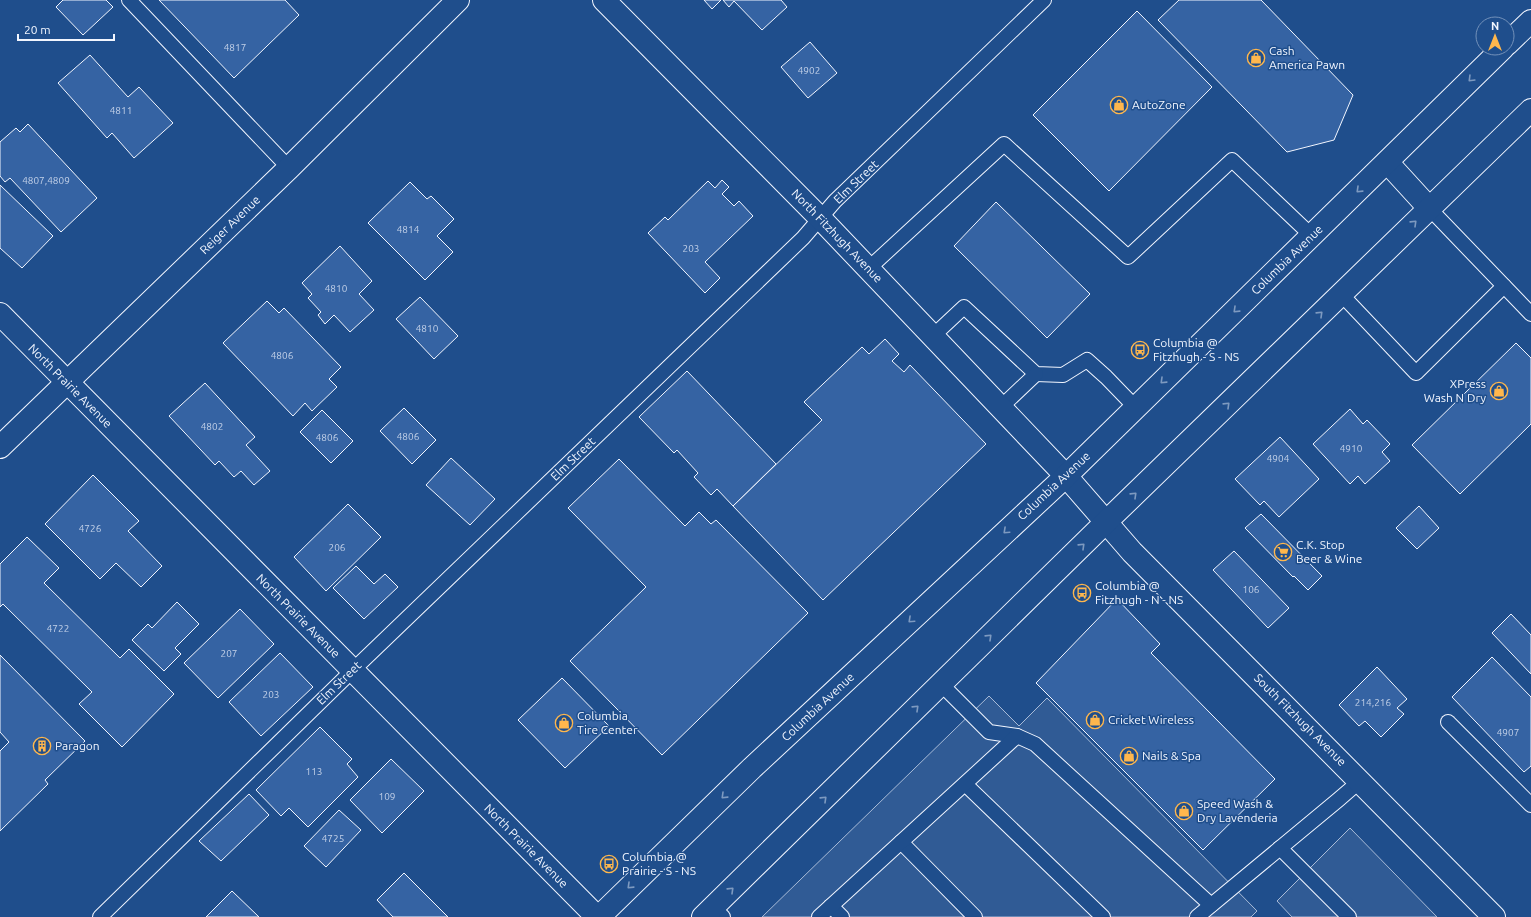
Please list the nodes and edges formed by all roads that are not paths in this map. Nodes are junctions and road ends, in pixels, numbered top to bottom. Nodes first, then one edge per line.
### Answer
1 (129, 0) edge
2 (458, 0) edge
3 (604, 0) edge
4 (1044, 0) edge
5 (1531, 21) edge
6 (1515, 36) edge
7 (1495, 56) edge
8 (1531, 110) edge
9 (1387, 162) junction
10 (289, 168) junction
11 (1429, 208) junction
12 (821, 218) junction
13 (1312, 236) junction
14 (868, 269) junction
15 (1504, 286) junction
16 (1341, 294) junction
17 (0, 314) edge
18 (1531, 314) edge
19 (933, 336) junction
20 (1036, 374) junction
21 (67, 382) junction
22 (1000, 408) junction
23 (1136, 408) junction
24 (0, 447) edge
25 (1066, 476) junction
26 (1106, 522) junction
27 (352, 671) junction
28 (941, 684) junction
29 (1448, 722) dead end
30 (1017, 736) junction
31 (1360, 781) junction
32 (965, 784) junction
33 (1531, 805) edge
34 (901, 842) junction
35 (1280, 848) junction
36 (1211, 905) junction
37 (831, 906) junction
38 (713, 914) edge
39 (100, 917) edge
40 (598, 917) edge
41 (819, 917) edge
42 (842, 917) edge
43 (975, 917) edge
44 (1103, 917) edge
45 (1197, 917) edge
46 (1349, 917) edge
47 (1494, 917) edge

1 - 10 lane
2 - 10 street, Reiger Avenue
3 - 12 street, North Fitzhugh Avenue
4 - 12 lane, Elm Street
5 - 6 street
7 -> 9 street, Columbia Avenue
8 - 11 street
9 - 11 street
9 -> 13 street, Columbia Avenue
10 - 21 street, Reiger Avenue
11 - 15 lane
16 -> 11 street
12 - 14 street, North Fitzhugh Avenue
12 - 27 lane, Elm Street
13 - 14 lane
13 -> 23 street, Columbia Avenue
14 - 19 street, North Fitzhugh Avenue
15 - 16 lane
15 - 18 lane
26 -> 16 street
17 - 21 street, North Prairie Avenue
19 - 20 lane
19 - 22 street, North Fitzhugh Avenue
20 - 22 lane
20 - 23 lane
21 - 24 street, Reiger Avenue
21 - 27 street, North Prairie Avenue
22 - 25 street, North Fitzhugh Avenue
23 - 25 street, Columbia Avenue
25 - 26 street, South Fitzhugh Avenue
25 -> 40 street, Columbia Avenue
28 -> 26 street
26 - 31 street, South Fitzhugh Avenue
27 - 39 lane, Elm Street
27 - 40 street, North Prairie Avenue
28 - 30 lane
38 -> 28 street
29 - 33 lane
30 - 32 lane
30 - 36 lane
31 - 35 lane
31 - 47 street, South Fitzhugh Avenue
32 - 34 lane
32 - 44 lane
34 - 37 lane
34 - 43 lane
35 - 36 lane
35 - 46 lane
36 - 45 lane
37 - 41 lane
37 - 42 lane

